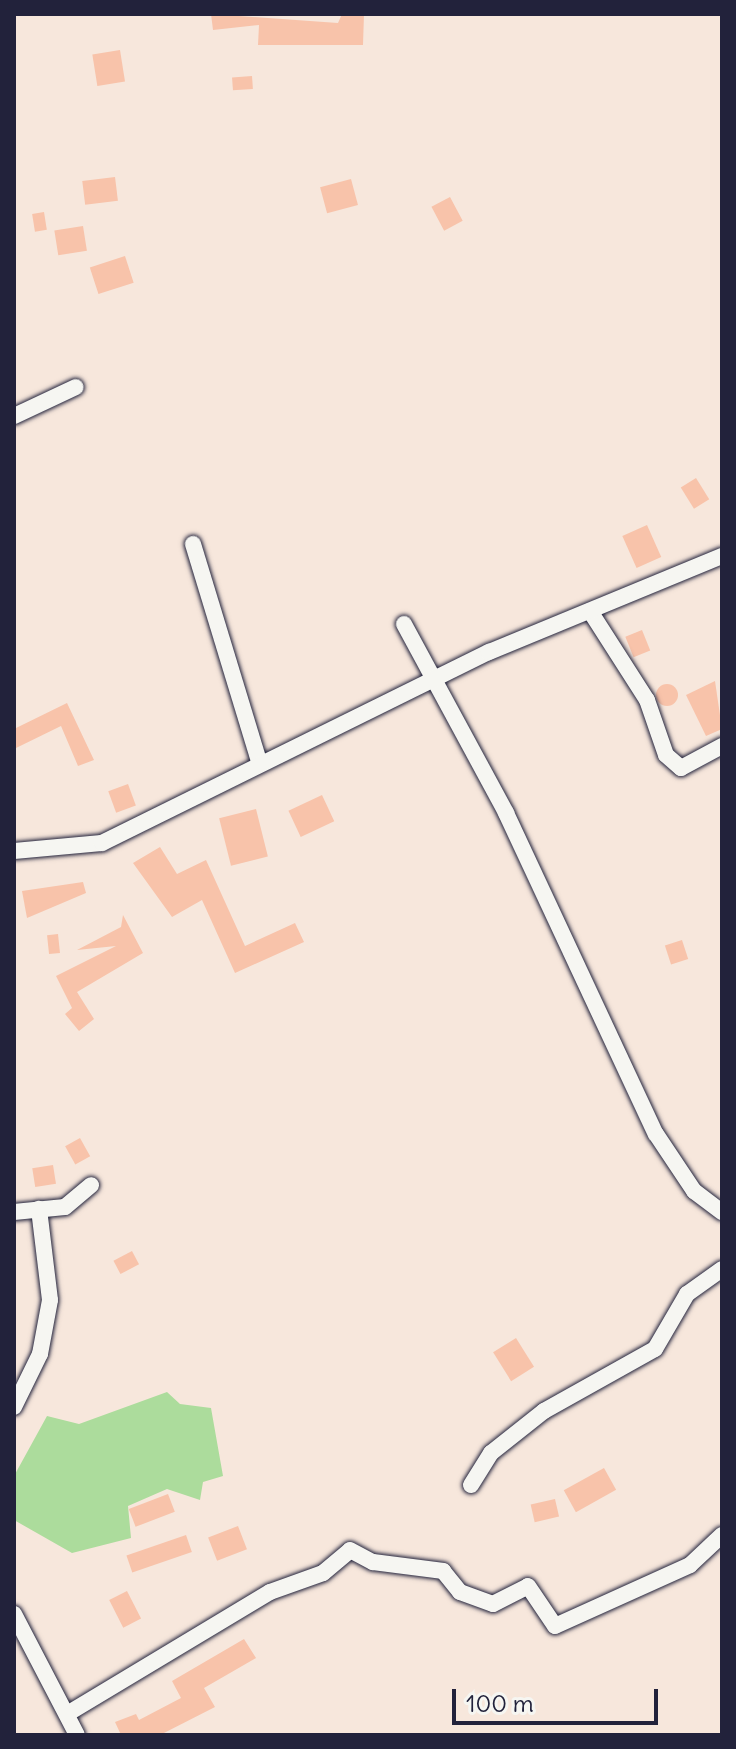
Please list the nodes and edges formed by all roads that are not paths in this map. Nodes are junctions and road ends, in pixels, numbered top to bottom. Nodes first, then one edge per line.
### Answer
1 (76, 387) dead end
2 (14, 416) edge
3 (193, 544) dead end
4 (722, 556) edge
5 (590, 611) junction
6 (404, 624) dead end
7 (433, 679) junction
8 (722, 746) edge
9 (259, 761) junction
10 (14, 851) edge
11 (91, 1185) dead end
12 (39, 1209) junction
13 (14, 1212) edge
14 (722, 1212) edge
15 (722, 1269) edge
16 (14, 1407) edge
17 (471, 1485) dead end
18 (722, 1535) edge
19 (14, 1614) edge
20 (67, 1714) junction
21 (77, 1735) edge

1 - 2 street
3 - 9 street
4 - 5 street
5 - 7 street
5 - 8 street
6 - 7 street
7 - 9 street
7 - 14 street
9 - 10 street
11 - 12 street
12 - 13 street
12 - 16 street
15 - 17 street
18 - 20 street
19 - 20 street
20 - 21 street

